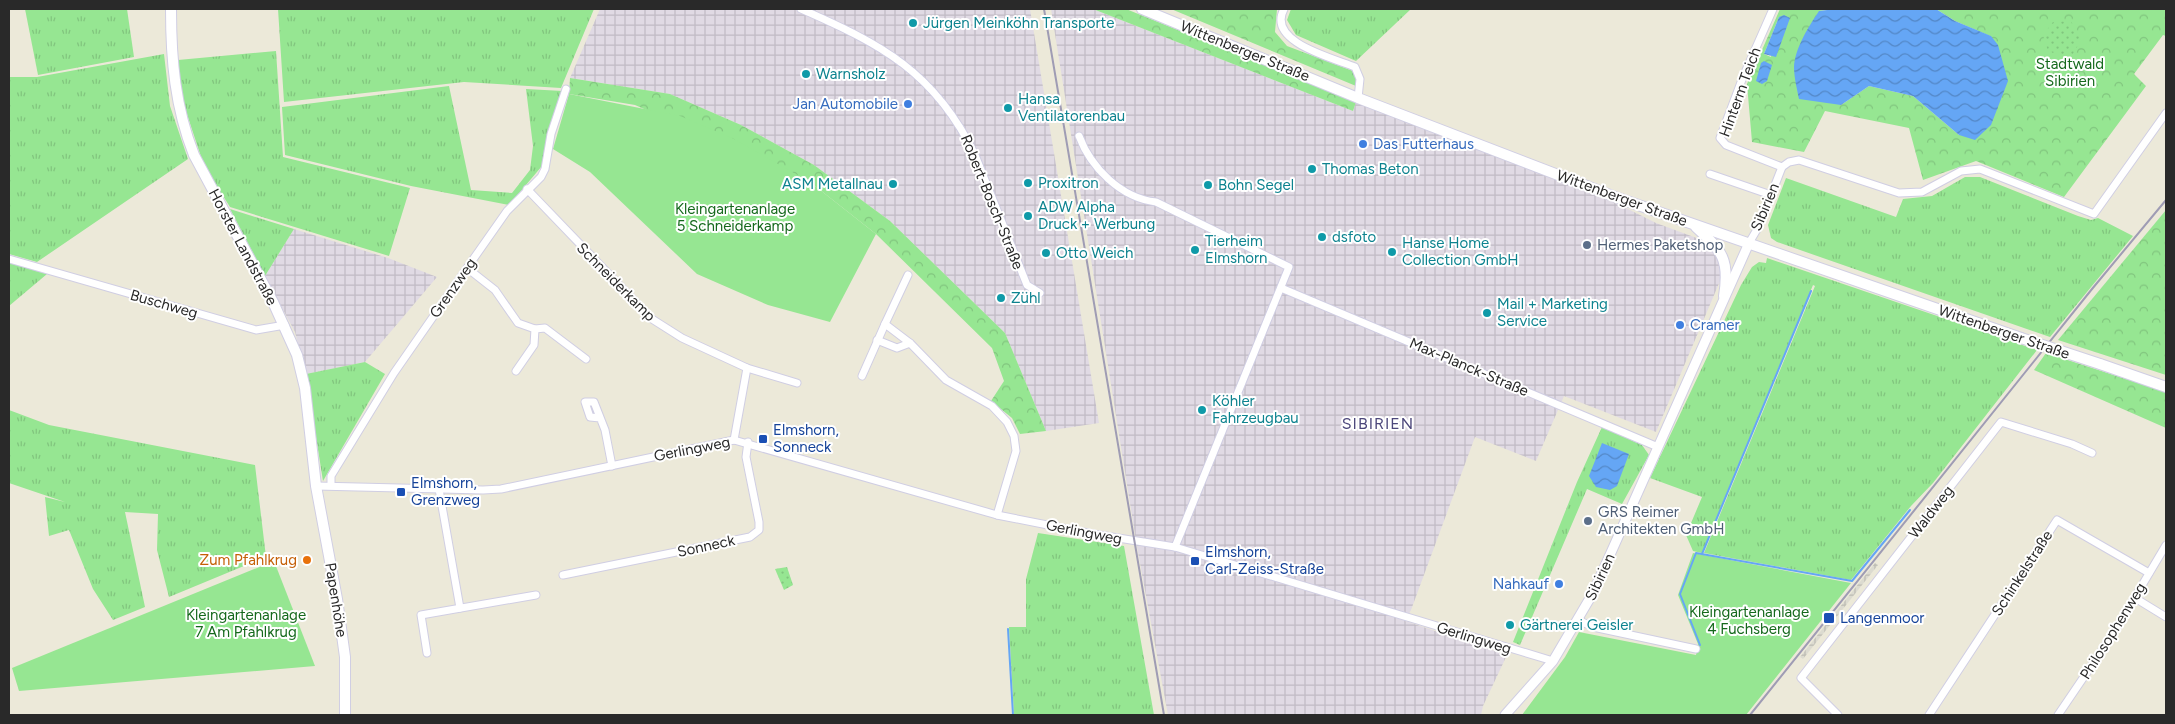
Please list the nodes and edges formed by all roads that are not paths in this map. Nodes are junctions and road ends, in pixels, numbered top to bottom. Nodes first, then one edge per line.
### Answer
1 (171, 9) edge
2 (801, 9) edge
3 (1142, 9) edge
4 (1284, 9) edge
5 (1773, 9) edge
6 (566, 90) dead end
7 (1358, 98) junction
8 (2166, 113) edge
9 (1079, 136) dead end
10 (1782, 167) junction
11 (1710, 174) dead end
12 (527, 189) junction
13 (1771, 195) junction
14 (1692, 223) junction
15 (1749, 244) junction
16 (9, 259) edge
17 (467, 268) junction
18 (908, 275) dead end
19 (1280, 288) junction
20 (1040, 293) dead end
21 (1724, 296) junction
22 (884, 324) junction
23 (285, 325) junction
24 (535, 329) junction
25 (877, 340) junction
26 (910, 343) junction
27 (586, 359) dead end
28 (748, 368) junction
29 (516, 371) dead end
30 (862, 376) dead end
31 (797, 383) dead end
32 (2166, 387) edge
33 (600, 418) dead end
34 (734, 440) junction
35 (748, 442) junction
36 (1658, 447) junction
37 (2092, 453) dead end
38 (612, 466) junction
39 (331, 485) junction
40 (316, 486) junction
41 (439, 489) junction
42 (997, 514) junction
43 (2166, 545) edge
44 (1175, 547) junction
45 (2149, 573) junction
46 (563, 575) dead end
47 (536, 595) dead end
48 (2135, 598) junction
49 (460, 608) junction
50 (2166, 617) edge
51 (1578, 620) junction
52 (1696, 649) dead end
53 (427, 653) dead end
54 (1553, 661) junction
55 (345, 715) edge
56 (1505, 715) edge
57 (1838, 715) edge
58 (1929, 715) edge
59 (2058, 715) edge

1 - 23 main road, Horster Landstraße
2 - 20 street, Robert-Bosch-Straße
3 - 7 main road, Wittenberger Straße
4 - 7 street
5 - 10 street, Hinterm Teich
6 - 12 street, Grenzweg
7 - 14 main road, Wittenberger Straße
8 - 10 street, Sibirien
9 - 19 street
10 - 13 street, Sibirien
11 - 13 street
12 - 17 street, Grenzweg
12 - 28 street, Schneiderkamp
13 - 15 street, Sibirien
14 - 15 main road, Wittenberger Straße
14 - 21 main road
15 - 21 street, Sibirien
15 - 32 main road, Wittenberger Straße, bridge
16 - 23 street, Buschweg
17 - 24 street
17 - 39 street, Grenzweg
18 - 22 street
19 - 36 street, Max-Planck-Straße
19 - 44 street
21 - 36 street, Sibirien
22 - 25 street
22 - 26 street
23 - 40 main road, Horster Landstraße
24 - 27 street
24 - 29 street
25 - 26 street
25 - 30 street
26 - 42 street
28 - 31 street, Schneiderkamp
28 - 34 street
33 - 38 street
34 - 35 street, Gerlingweg
34 - 38 street, Gerlingweg
35 - 42 street, Gerlingweg
35 - 46 street, Sonneck
36 - 51 street, Sibirien
37 - 57 street, Waldweg
38 - 41 street, Gerlingweg
39 - 40 street, Gerlingweg
39 - 41 street, Gerlingweg
40 - 55 main road, Papenhöhe
41 - 49 street
42 - 44 street, Gerlingweg
43 - 45 street, Philosophenweg
44 - 54 street, Gerlingweg
45 - 48 street, Philosophenweg
45 - 58 street, Schinkelstraße
47 - 49 street
48 - 50 street
48 - 59 street, Philosophenweg
49 - 53 street
51 - 52 street
51 - 54 street, Sibirien
54 - 56 street, Sibirien

